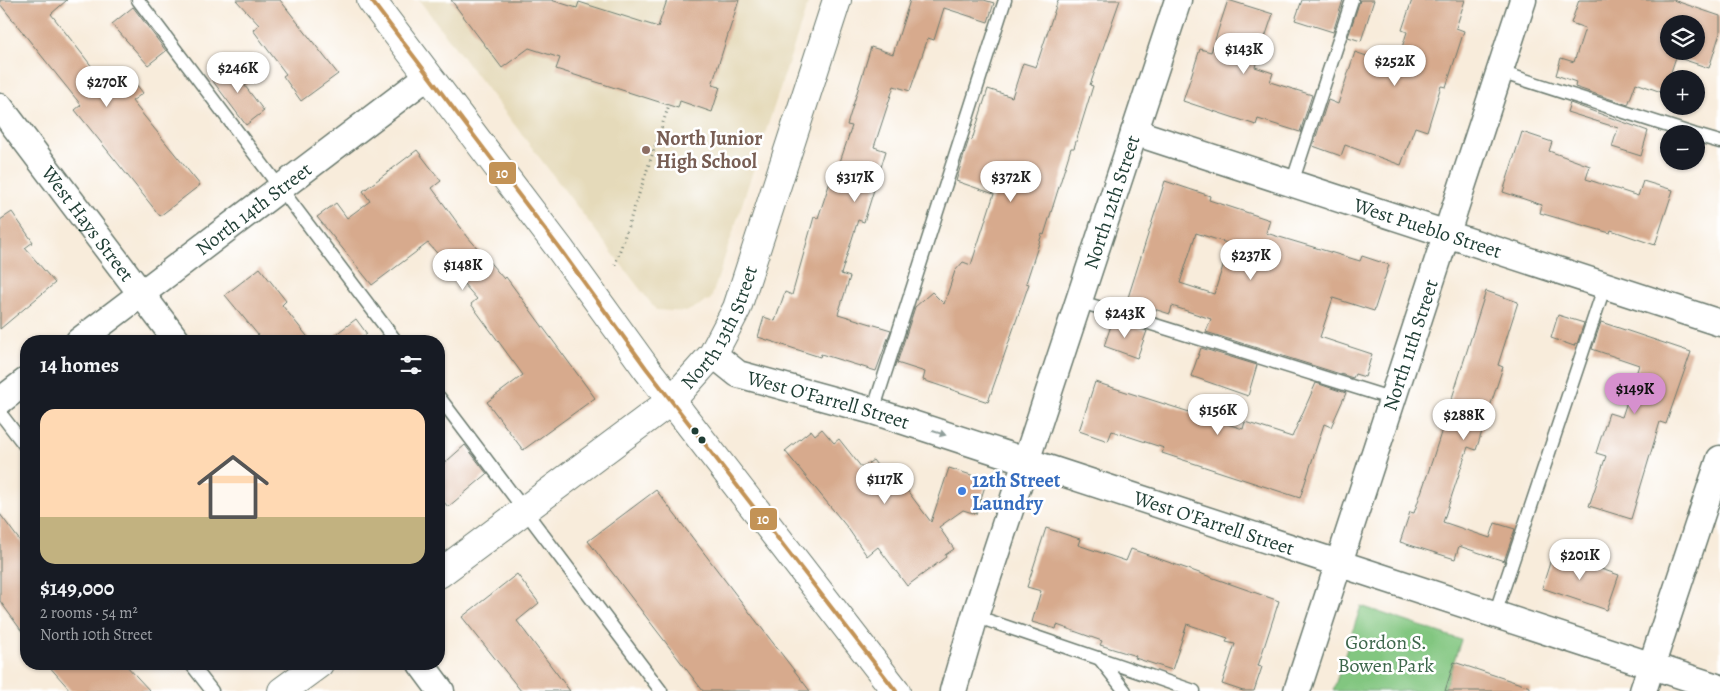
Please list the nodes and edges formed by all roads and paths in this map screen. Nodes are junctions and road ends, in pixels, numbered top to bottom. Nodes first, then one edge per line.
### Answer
1 (138, 0) edge
2 (371, 0) edge
3 (837, 0) edge
4 (1005, 0) edge
5 (1178, 0) edge
6 (1352, 0) edge
7 (1523, 0) edge
8 (1500, 72) junction
9 (428, 76) junction
10 (669, 105) dead end
11 (0, 107) edge
12 (1667, 125) edge
13 (1134, 132) junction
14 (1705, 137) edge
15 (1720, 142) edge
16 (1292, 183) junction
17 (281, 188) junction
18 (1447, 234) junction
19 (615, 265) dead end
20 (1605, 285) junction
21 (141, 294) junction
22 (1078, 301) junction
23 (1720, 323) edge
24 (87, 335) edge
25 (172, 335) edge
26 (391, 335) edge
27 (712, 354) junction
28 (20, 386) edge
29 (1392, 399) junction
30 (672, 400) junction
31 (0, 401) edge
32 (445, 405) edge
33 (873, 412) junction
34 (0, 413) edge
35 (20, 439) edge
36 (1720, 459) edge
37 (1026, 461) junction
38 (1713, 501) edge
39 (525, 511) junction
40 (1338, 563) junction
41 (445, 570) edge
42 (1495, 614) junction
43 (975, 616) junction
44 (1099, 658) junction
45 (1652, 665) junction
46 (196, 670) edge
47 (310, 670) edge
48 (425, 670) edge
49 (1720, 688) edge
50 (212, 691) edge
51 (282, 691) edge
52 (441, 691) edge
53 (661, 691) edge
54 (896, 691) edge
55 (953, 691) edge
56 (1125, 691) edge
57 (1194, 691) edge
58 (1297, 691) edge
59 (1643, 691) edge

1 - 17 lane
2 - 9 street
3 - 27 street, North 13th Street
4 - 33 lane
5 - 13 street, North 12th Street
6 - 16 lane
7 - 8 street, North 11th Street
8 - 12 lane
8 - 18 street, North 11th Street
9 - 17 street, North 14th Street
9 - 30 street
10 - 19 path
11 - 21 street, West Hays Street
13 - 16 street, West Pueblo Street
13 - 22 street, North 12th Street
14 - 15 lane
16 - 18 street, West Pueblo Street
17 - 21 street, North 14th Street
17 - 26 lane
18 - 20 street, West Pueblo Street
18 - 29 street, North 11th Street
20 - 23 street, West Pueblo Street
20 - 42 lane
21 - 24 street, North 14th Street
21 - 25 street, West Hays Street
22 - 29 lane
22 - 37 street, North 12th Street
27 - 30 street, North 13th Street
27 - 33 street, West O'Farrell Street
28 - 31 street
29 - 40 street, North 11th Street
30 - 39 street, North 13th Street
30 - 54 street
32 - 39 lane
33 -> 37 street, West O'Farrell Street
34 - 35 lane
36 - 38 street
37 - 40 street, West O'Farrell Street
37 - 43 street, North 12th Street
38 - 45 street
39 - 41 street, North 13th Street
39 - 53 lane
40 - 42 street, West O'Farrell Street
40 - 58 street, North 11th Street
42 - 45 street, West O'Farrell Street
43 - 44 lane
43 - 55 street, North 12th Street
44 - 56 lane
44 - 57 lane
45 - 49 street, West O'Farrell Street
45 - 59 street
46 - 50 lane
47 - 51 street
48 - 52 street

